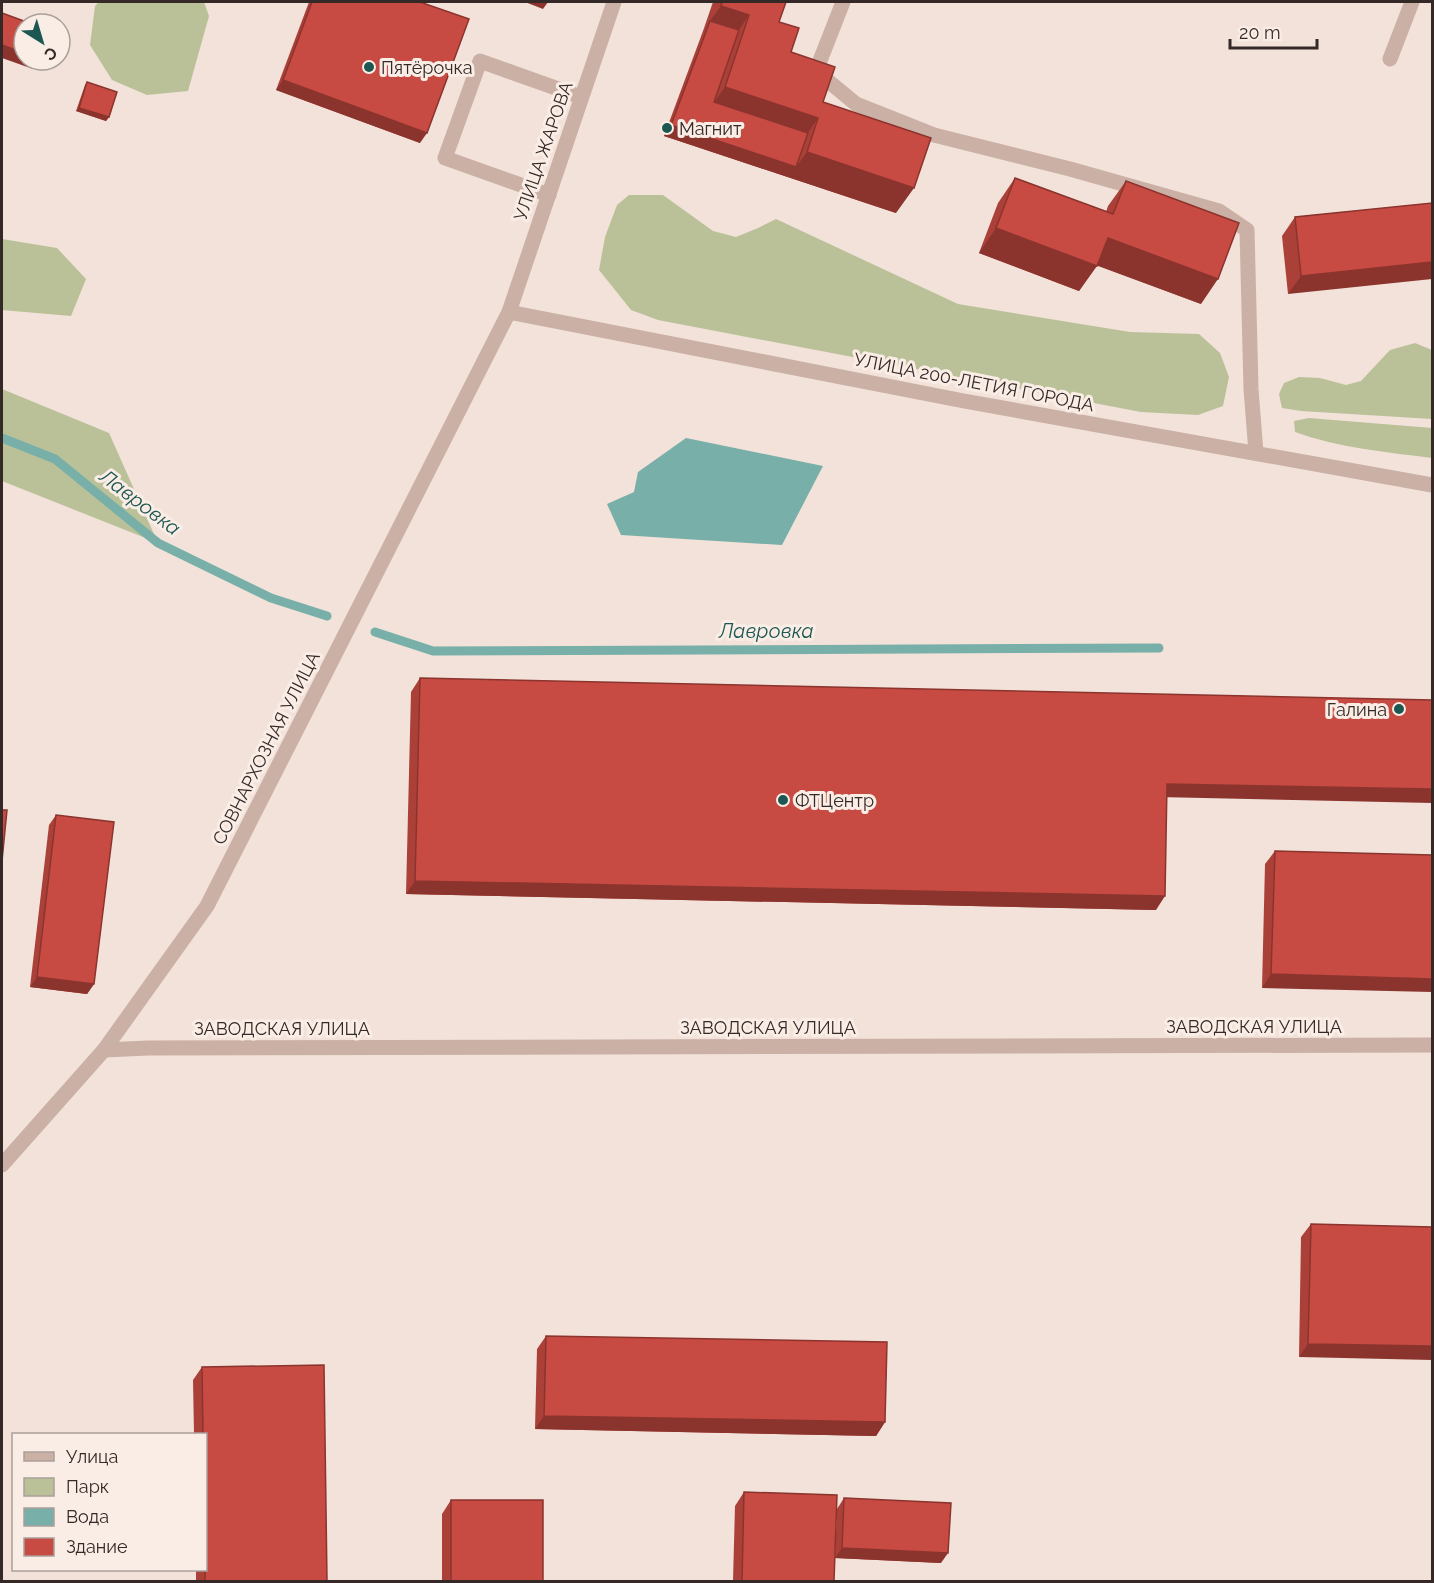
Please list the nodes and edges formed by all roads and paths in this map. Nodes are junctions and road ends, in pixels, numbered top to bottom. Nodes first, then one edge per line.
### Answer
1 (614, 2) edge
2 (843, 2) edge
3 (1412, 2) edge
4 (1390, 59) dead end
5 (581, 97) junction
6 (549, 195) junction
7 (509, 312) junction
8 (1256, 453) junction
9 (1432, 485) edge
10 (1432, 1045) edge
11 (104, 1050) junction
12 (2, 1165) edge

1 - 5 street, УЛИЦА ЖАРОВА
2 - 8 street
3 - 4 street
5 - 6 street, УЛИЦА ЖАРОВА
5 - 6 street
6 - 7 street, УЛИЦА ЖАРОВА
7 - 8 street, УЛИЦА 200-ЛЕТИЯ ГОРОДА
7 - 11 street, СОВНАРХОЗНАЯ УЛИЦА
8 - 9 street, УЛИЦА 200-ЛЕТИЯ ГОРОДА
10 - 11 street, ЗАВОДСКАЯ УЛИЦА
11 - 12 street, СОВНАРХОЗНАЯ УЛИЦА

